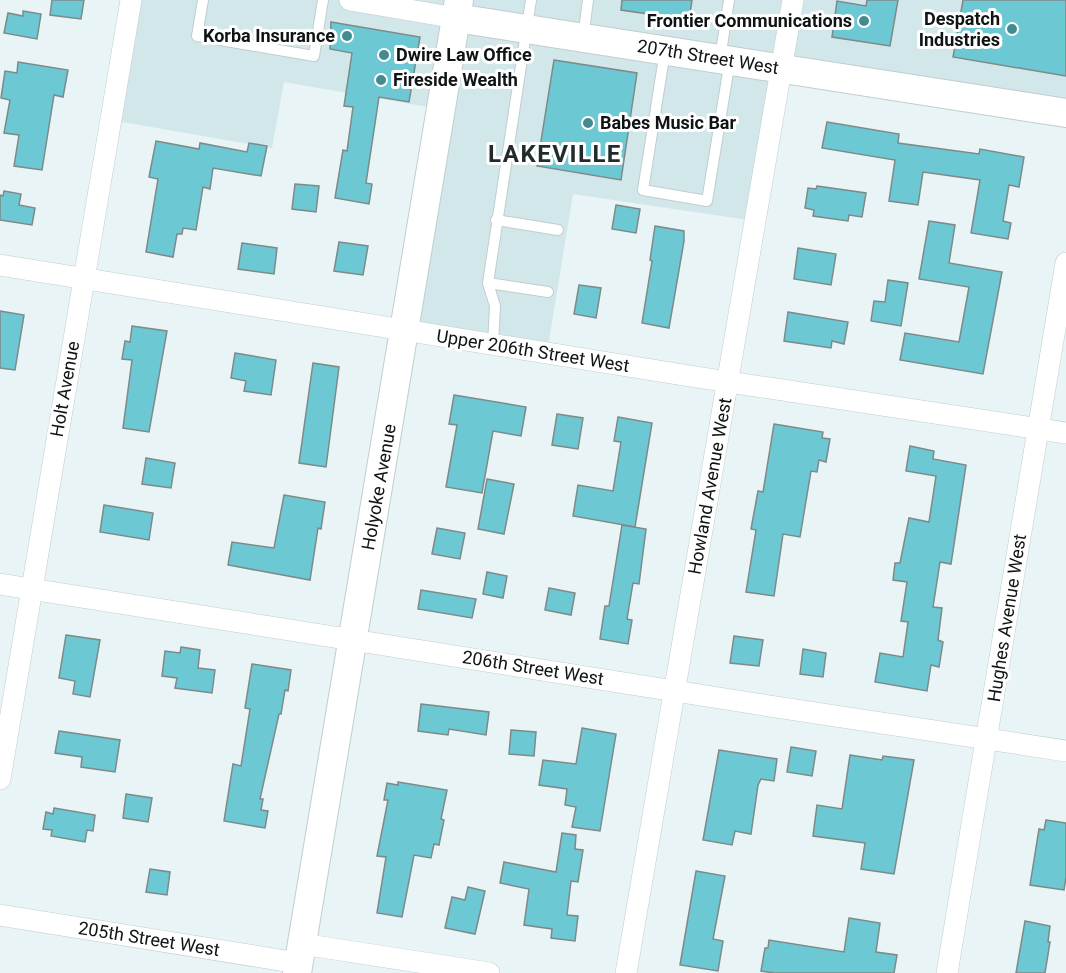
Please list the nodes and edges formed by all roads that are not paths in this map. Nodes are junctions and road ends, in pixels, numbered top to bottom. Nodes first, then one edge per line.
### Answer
1 (131, 0) edge
2 (203, 0) edge
3 (323, 0) edge
4 (350, 0) edge
5 (531, 0) edge
6 (588, 0) edge
7 (729, 0) edge
8 (793, 0) edge
9 (458, 9) edge
10 (527, 30) junction
11 (583, 38) junction
12 (665, 50) junction
13 (725, 59) junction
14 (781, 68) junction
15 (1066, 113) edge
16 (496, 220) junction
17 (558, 230) dead end
18 (1066, 263) edge
19 (0, 265) edge
20 (84, 278) junction
21 (488, 283) junction
22 (548, 292) dead end
23 (404, 330) junction
24 (494, 345) junction
25 (727, 381) junction
26 (1039, 429) junction
27 (1066, 433) edge
28 (0, 584) edge
29 (31, 589) junction
30 (353, 639) junction
31 (675, 691) junction
32 (987, 739) junction
33 (1066, 751) edge
34 (0, 779) edge
35 (0, 915) edge
36 (299, 960) edge
37 (489, 973) edge
38 (627, 973) edge
39 (947, 973) edge

1 - 20 street, Holt Avenue
2 - 3 lane
4 - 9 street, 207th Street West
5 - 10 lane
6 - 11 lane
7 - 13 lane
8 - 14 street, Howland Avenue West
9 - 10 street, 207th Street West
9 - 23 street, Holyoke Avenue
10 - 11 street, 207th Street West
10 - 16 lane
11 - 12 street, 207th Street West
12 - 13 street, 207th Street West
12 - 13 lane
13 - 14 street, 207th Street West
14 - 15 street, 207th Street West
14 - 25 street, Howland Avenue West
16 - 17 lane
16 - 21 lane
18 - 26 street, Hughes Avenue West
19 - 20 street, Upper 206th Street West
20 - 23 street, Upper 206th Street West
20 - 29 street, Holt Avenue
21 - 22 lane
21 - 24 lane
23 - 24 street, Upper 206th Street West
23 - 30 street, Holyoke Avenue
24 - 25 street, Upper 206th Street West
25 - 26 street, Upper 206th Street West
25 - 31 street, Howland Avenue West
26 - 27 street, Upper 206th Street West
26 - 32 street, Hughes Avenue West
28 - 29 street, 206th Street West
29 - 30 street, 206th Street West
29 - 34 street, Holt Avenue
30 - 31 street, 206th Street West
30 - 36 street, Holyoke Avenue
31 - 32 street, 206th Street West
31 - 38 street, Howland Avenue West
32 - 33 street, 206th Street West
32 - 39 street, Hughes Avenue West
35 - 36 street, 205th Street West
36 - 37 street, 205th Street West

